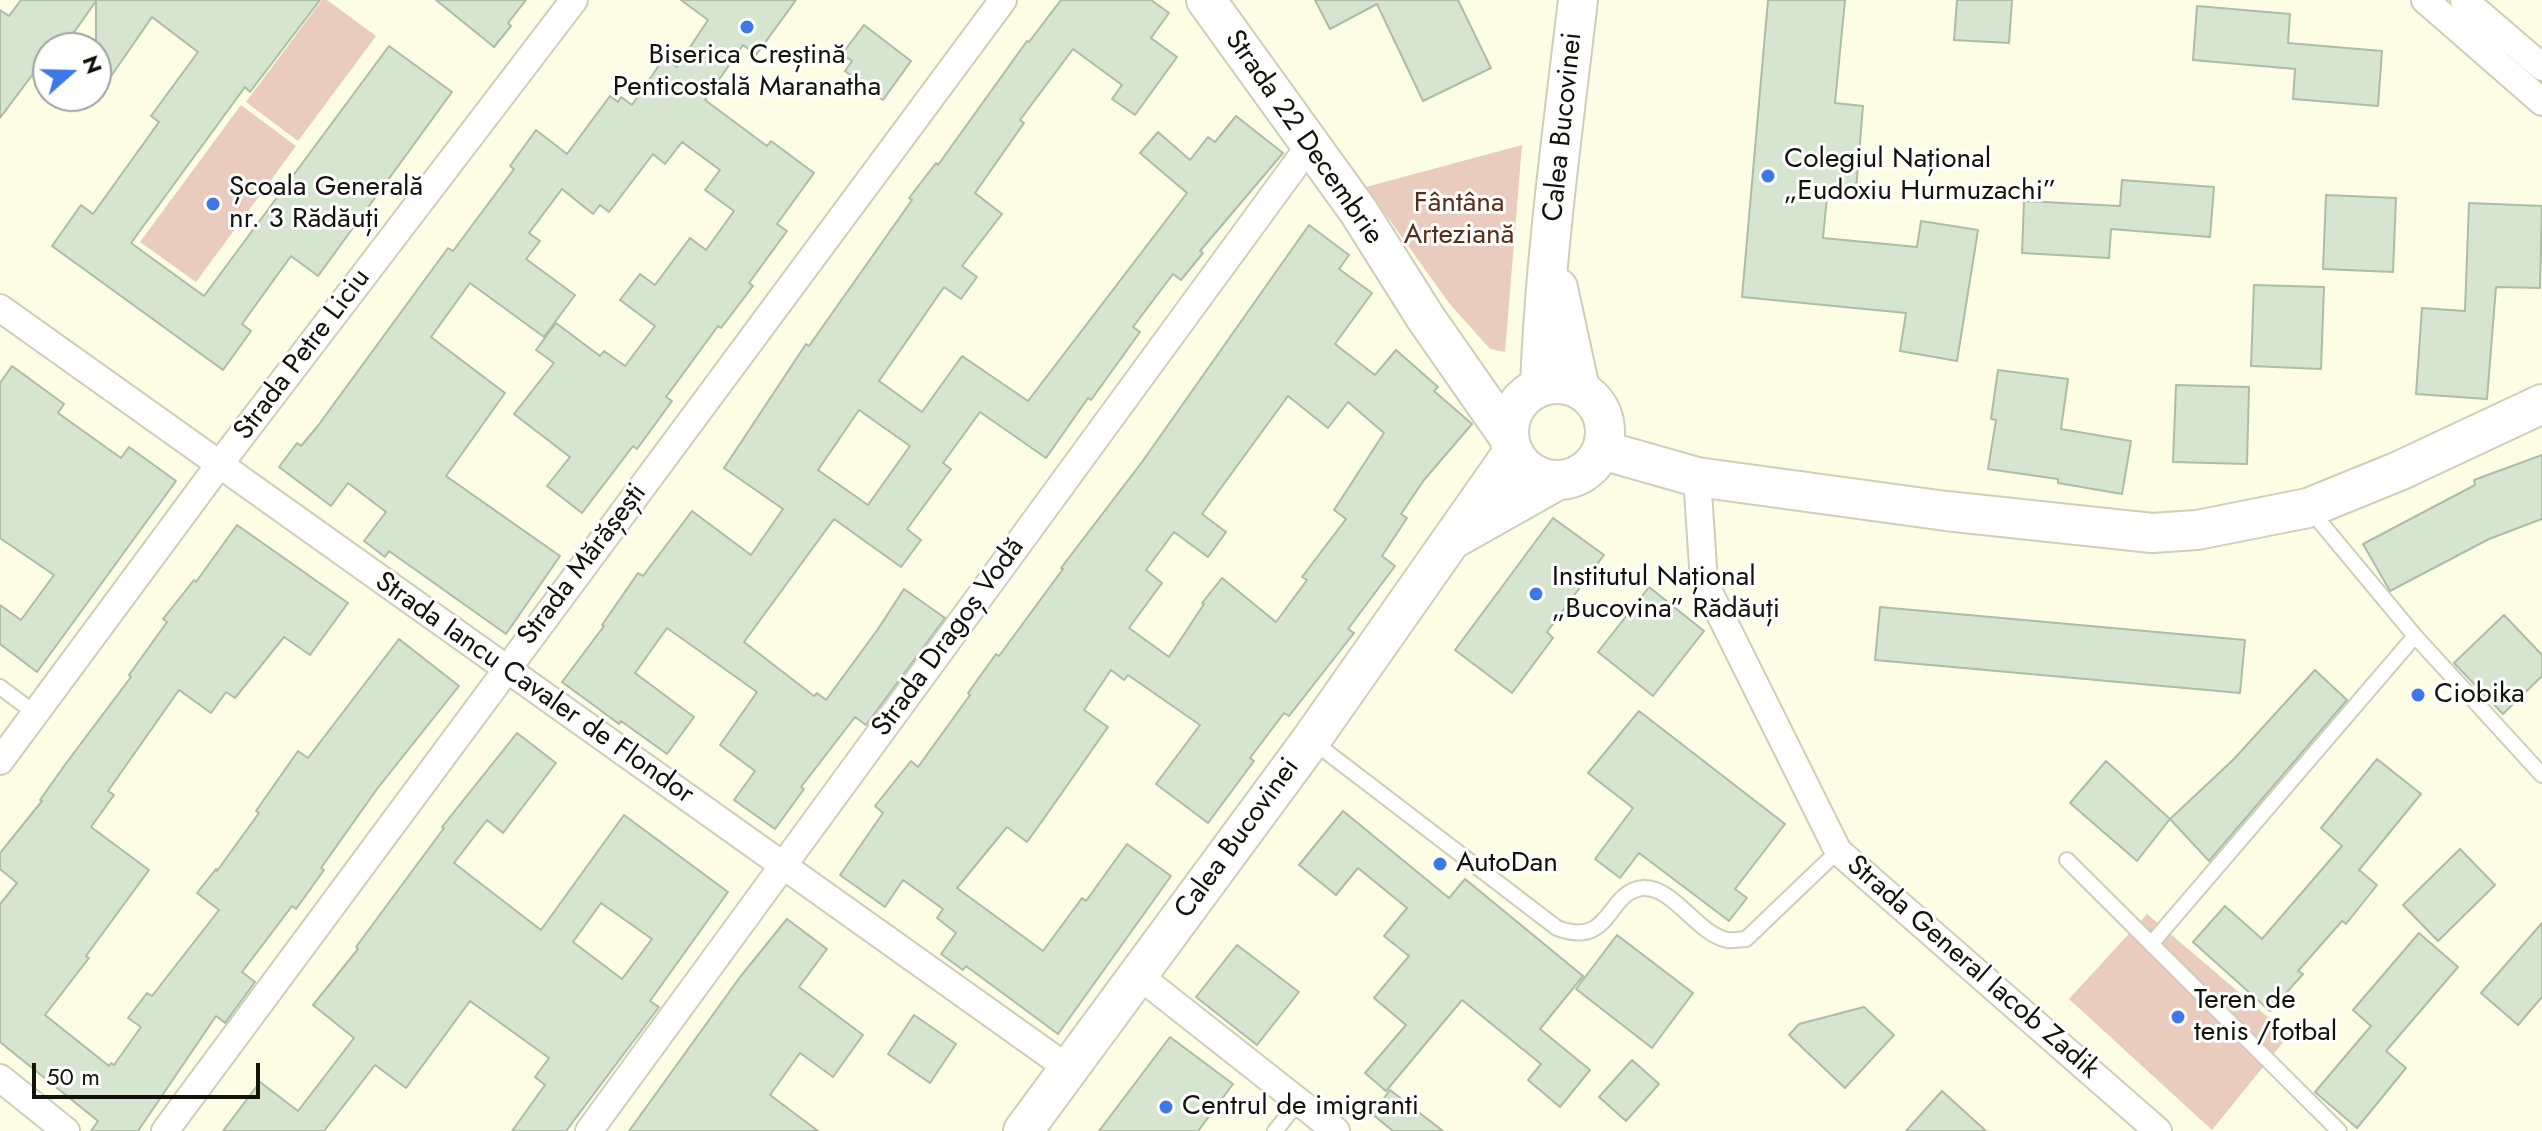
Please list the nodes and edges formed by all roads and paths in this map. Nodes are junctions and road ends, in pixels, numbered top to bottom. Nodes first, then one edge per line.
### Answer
1 (574, 0) edge
2 (1003, 0) edge
3 (1206, 0) edge
4 (1578, 0) edge
5 (2425, 0) edge
6 (2464, 0) edge
7 (2542, 67) edge
8 (2542, 102) edge
9 (1310, 145) junction
10 (1551, 254) junction
11 (0, 308) edge
12 (1425, 317) junction
13 (1580, 389) junction
14 (1530, 392) junction
15 (2542, 404) edge
16 (1511, 444) junction
17 (1602, 450) junction
18 (219, 465) junction
19 (1697, 477) junction
20 (1564, 479) junction
21 (2308, 508) junction
22 (1448, 543) junction
23 (2415, 636) junction
24 (506, 669) junction
25 (0, 687) edge
26 (35, 713) junction
27 (1311, 740) junction
28 (0, 761) edge
29 (2542, 775) edge
30 (1838, 851) junction
31 (2067, 860) dead end
32 (783, 865) junction
33 (2151, 944) junction
34 (1138, 975) junction
35 (1069, 1069) junction
36 (0, 1078) edge
37 (1298, 1102) junction
38 (66, 1131) edge
39 (165, 1131) edge
40 (589, 1131) edge
41 (1023, 1131) edge
42 (1275, 1131) edge
43 (1336, 1131) edge
44 (2158, 1131) edge
45 (2339, 1131) edge

1 - 18 street, Strada Petre Liciu
2 - 24 street, Strada Mărășești
3 - 9 main road, Strada 22 Decembrie
4 - 10 main road, Calea Bucovinei
5 - 8 street
6 - 7 street
9 - 12 main road, Strada 22 Decembrie
9 - 32 street, Strada Dragoș Vodă
10 - 13 main road, Calea Bucovinei
10 - 14 main road, Calea Bucovinei
11 - 18 street, Strada Iancu Cavaler de Flondor
12 - 14 main road, Strada 22 Decembrie
12 - 16 main road, Strada 22 Decembrie
13 - 14 main road
13 - 17 main road
14 - 16 main road
15 - 21 main road
16 - 20 main road
16 - 22 main road, Calea Bucovinei
17 - 19 main road
17 - 20 main road
18 - 24 street, Strada Iancu Cavaler de Flondor
18 - 26 street, Strada Petre Liciu
19 - 20 main road
19 - 21 main road
19 - 30 street, Strada General Iacob Zadik
20 - 22 main road, Calea Bucovinei
21 - 23 lane
22 - 27 main road, Calea Bucovinei
23 - 29 lane
23 - 33 lane
24 - 32 street, Strada Iancu Cavaler de Flondor
24 - 39 street, Strada Mărășești
25 - 26 lane
26 - 28 street, Strada Petre Liciu
27 - 30 lane
27 - 34 main road, Calea Bucovinei
30 - 44 street, Strada General Iacob Zadik
31 - 33 lane
32 - 35 street, Strada Iancu Cavaler de Flondor
32 - 40 street, Strada Dragoș Vodă
33 - 45 lane
34 - 35 main road, Calea Bucovinei
34 - 37 street
35 - 41 main road, Calea Bucovinei
36 - 38 street
37 - 42 lane
37 - 43 street

